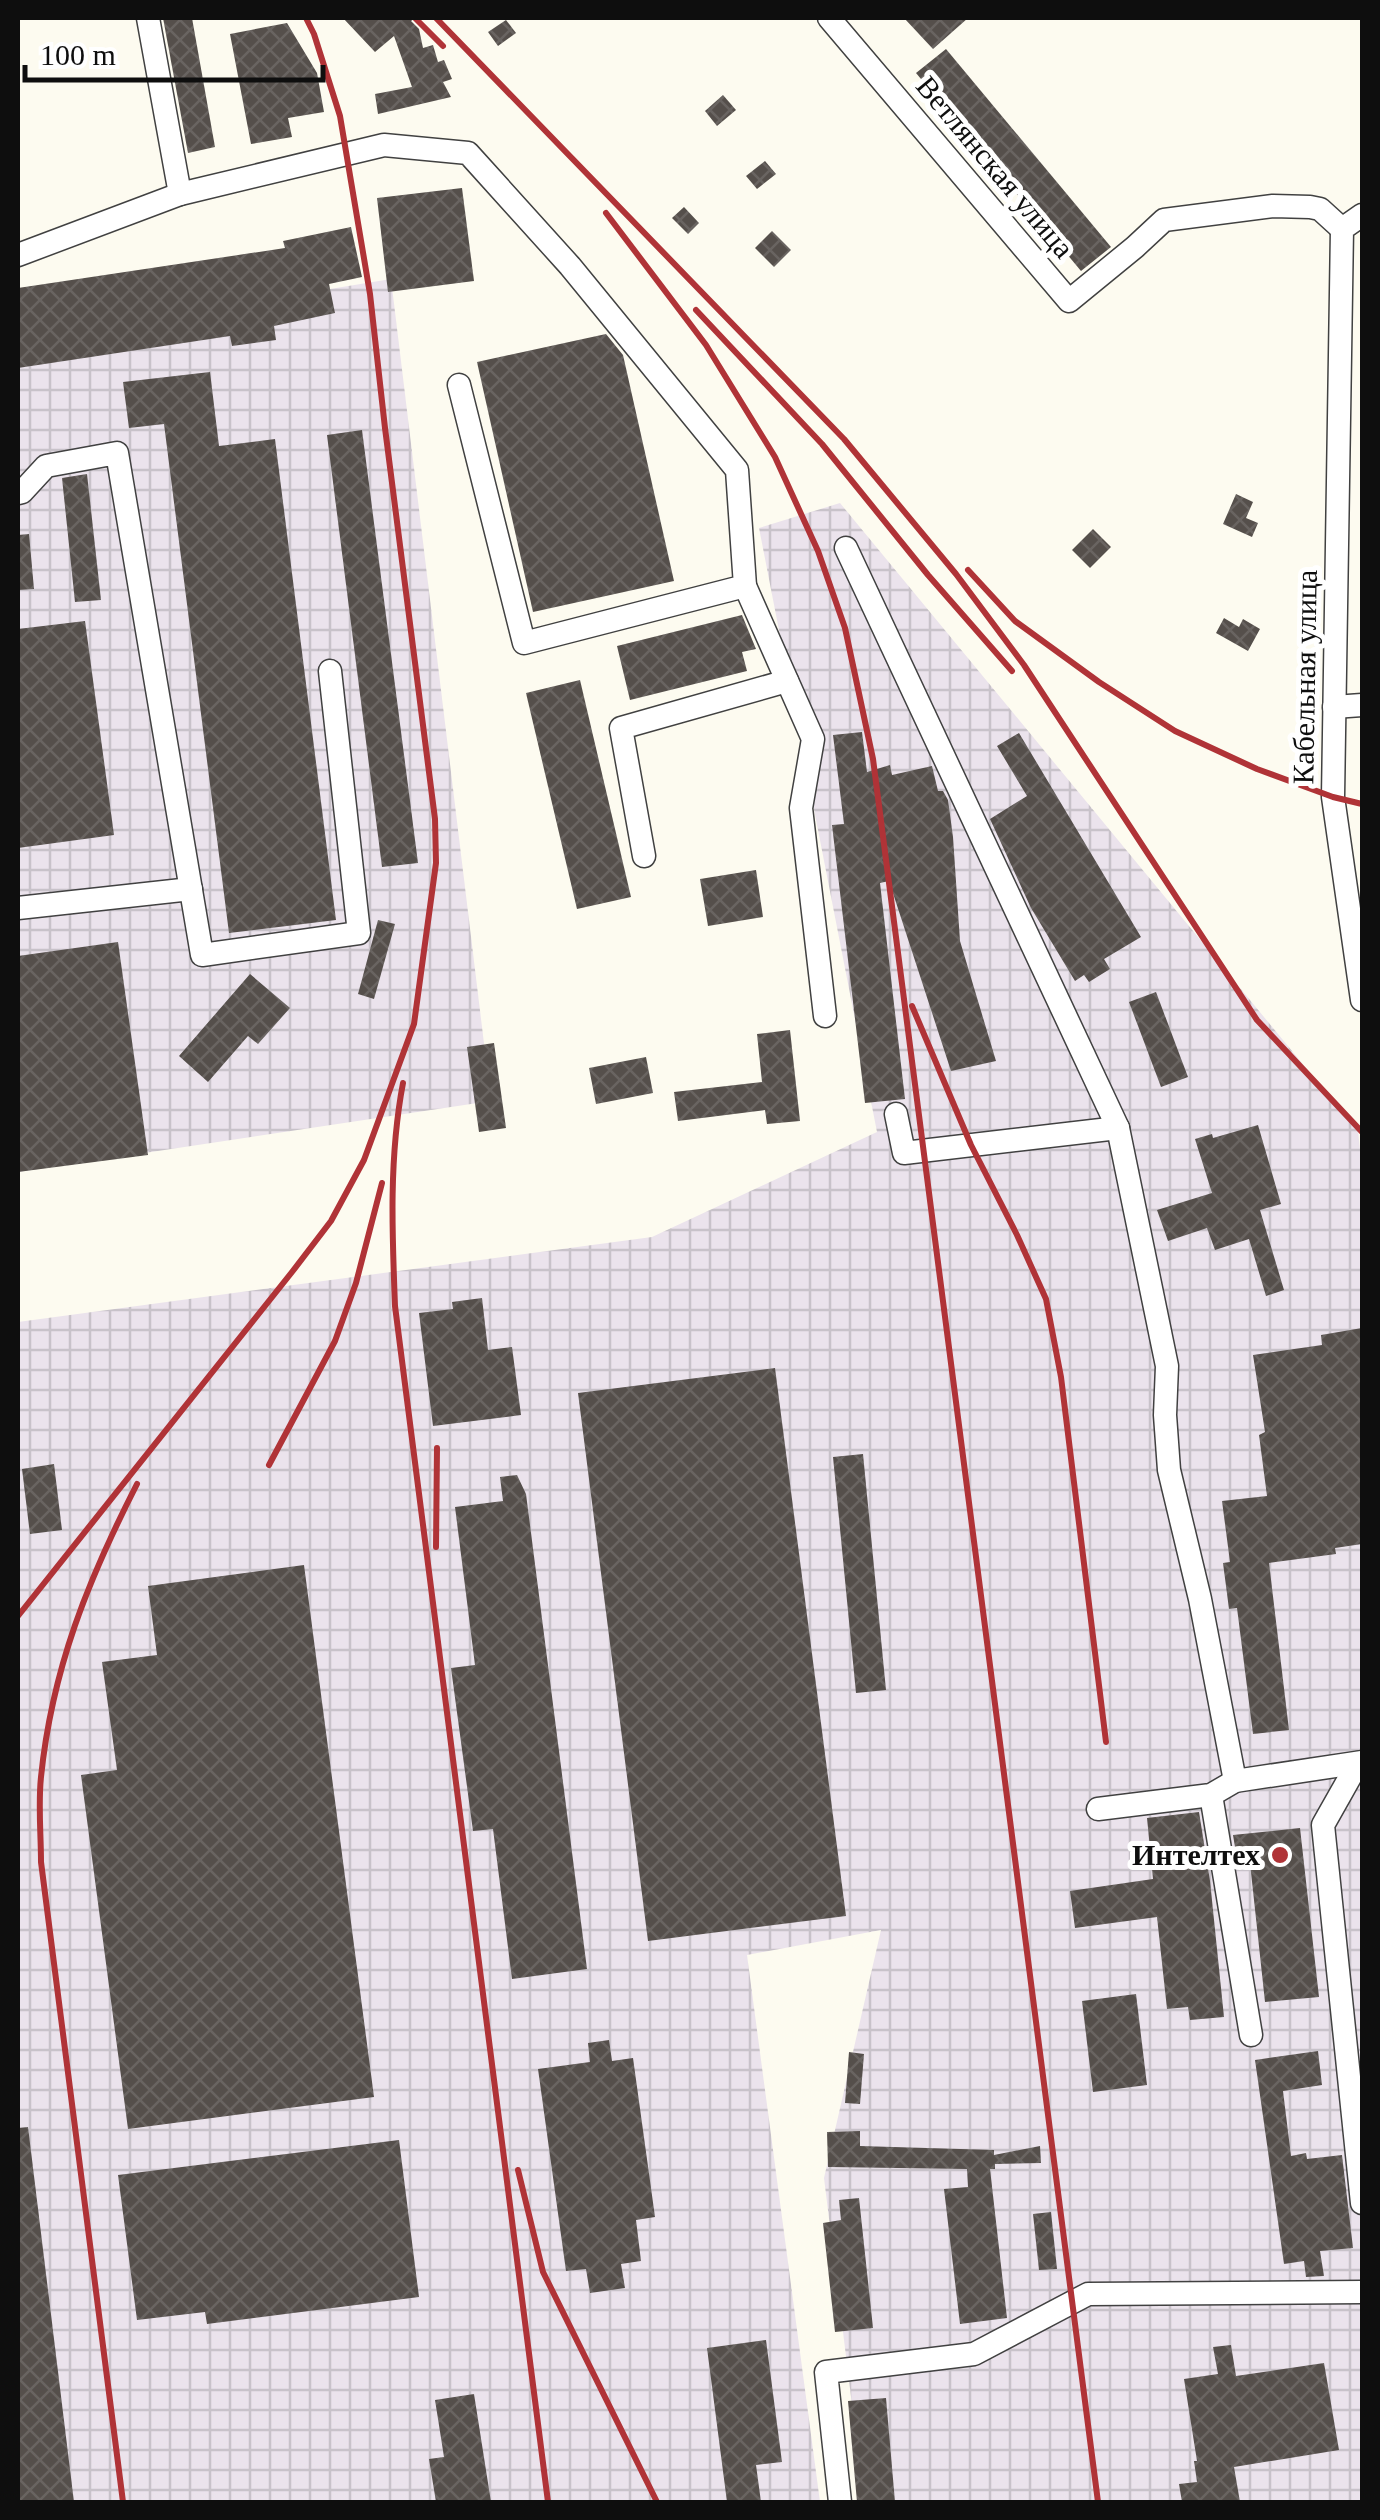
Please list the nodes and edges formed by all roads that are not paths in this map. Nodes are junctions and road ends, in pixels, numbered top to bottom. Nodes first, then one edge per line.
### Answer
1 (148, 18) edge
2 (829, 18) edge
3 (180, 194) junction
4 (1362, 215) edge
5 (1342, 229) junction
6 (18, 255) edge
7 (1362, 334) edge
8 (1341, 354) junction
9 (459, 384) dead end
10 (18, 493) edge
11 (846, 548) dead end
12 (745, 586) junction
13 (330, 672) dead end
14 (787, 681) junction
15 (1362, 705) edge
16 (1334, 708) junction
17 (644, 856) dead end
18 (191, 889) junction
19 (18, 908) edge
20 (1362, 1000) edge
21 (826, 1016) dead end
22 (896, 1114) dead end
23 (1118, 1128) junction
24 (1360, 1762) edge
25 (1235, 1780) junction
26 (1211, 1796) junction
27 (1098, 1809) dead end
28 (1250, 2035) dead end
29 (1362, 2203) edge
30 (1362, 2292) edge
31 (840, 2502) edge

1 - 3 street
2 - 5 street, Ветлянская улица
3 - 6 street
3 - 12 street
4 - 5 street
5 - 8 street, Кабельная улица
7 - 8 street
8 - 16 street, Кабельная улица
9 - 12 street
10 - 18 street
11 - 23 street
12 - 14 street
13 - 18 street
14 - 17 street
14 - 21 street
15 - 16 street
16 - 20 street, Кабельная улица
18 - 19 street
22 - 23 street
23 - 25 street
24 - 25 street
24 - 29 street
25 - 26 street
26 - 27 street
26 - 28 street
30 - 31 street

